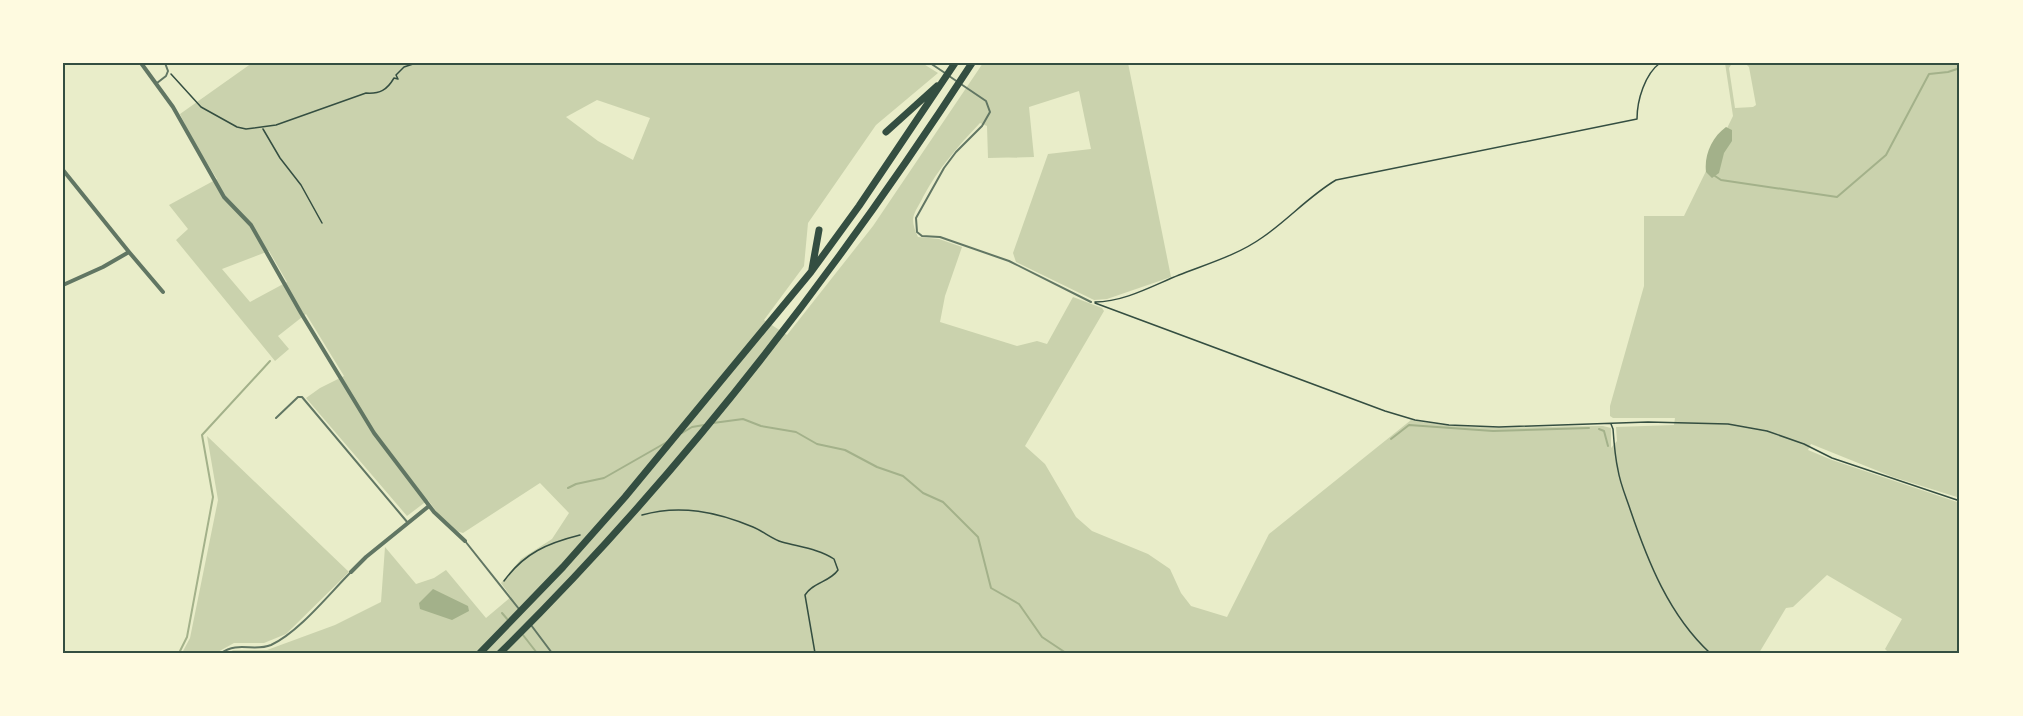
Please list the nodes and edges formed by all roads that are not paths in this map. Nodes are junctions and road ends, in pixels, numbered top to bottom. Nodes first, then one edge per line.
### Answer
1 (141, 63) edge
2 (172, 63) edge
3 (930, 63) edge
4 (955, 63) edge
5 (972, 63) edge
6 (166, 64) edge
7 (945, 78) junction
8 (157, 83) junction
9 (886, 132) dead end
10 (64, 174) edge
11 (819, 230) dead end
12 (129, 252) junction
13 (811, 272) junction
14 (63, 285) edge
15 (163, 292) dead end
16 (1091, 302) road end
17 (276, 418) dead end
18 (429, 506) junction
19 (408, 522) junction
20 (465, 541) joint
21 (351, 572) joint
22 (221, 653) edge
23 (480, 653) edge
24 (500, 653) edge
25 (552, 653) edge

1 - 8 street
2 - 6 lane
3 - 16 lane
4 - 7 highway
5 - 24 highway
6 - 8 lane
7 - 9 highway
7 - 13 highway
8 - 18 street
10 - 12 street
11 - 13 highway
12 - 14 street
12 - 15 street
13 - 23 highway
17 - 19 lane
18 - 19 street
18 - 20 street
19 - 21 street
20 - 25 lane
21 - 22 lane

